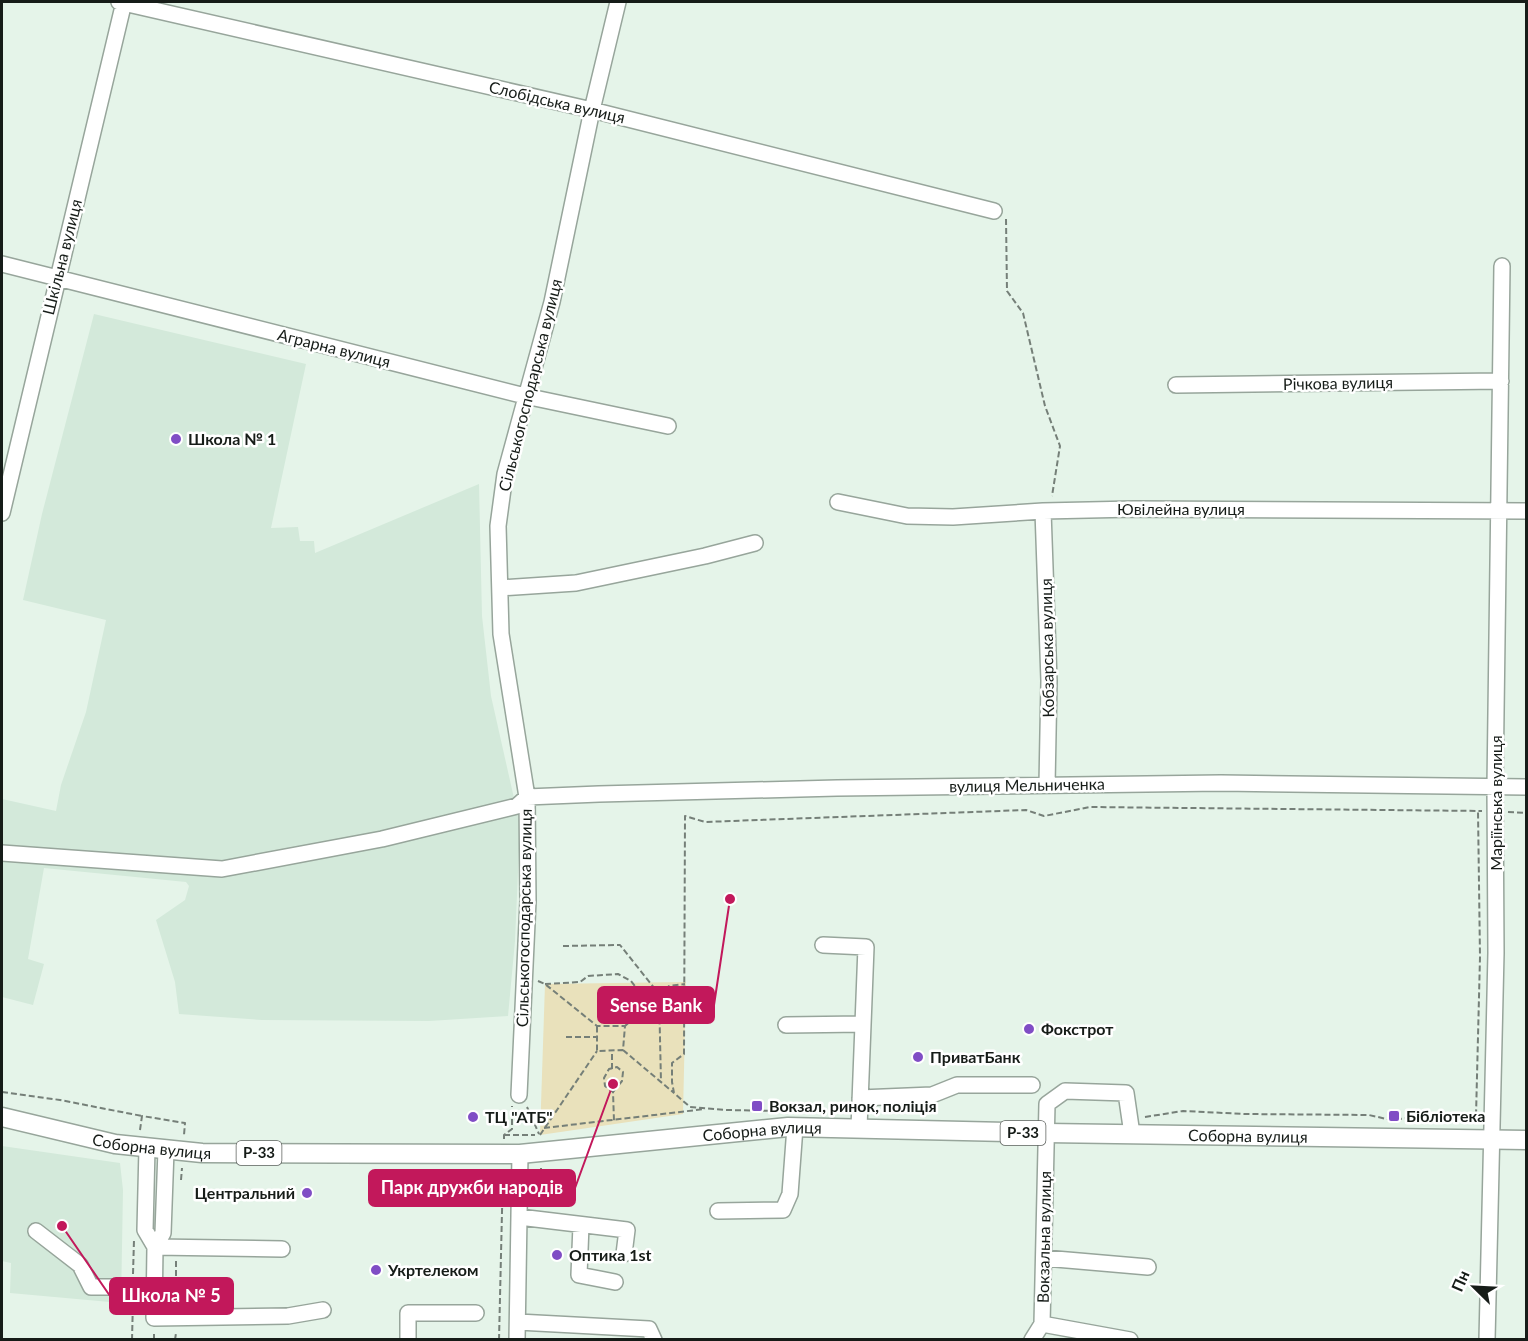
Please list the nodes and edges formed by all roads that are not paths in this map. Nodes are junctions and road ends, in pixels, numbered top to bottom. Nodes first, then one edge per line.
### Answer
1 (123, 2) edge
2 (618, 2) edge
3 (592, 110) junction
4 (994, 211) road end
5 (2, 264) edge
6 (1502, 266) dead end
7 (57, 278) junction
8 (1501, 381) junction
9 (1176, 384) dead end
10 (525, 396) junction
11 (668, 426) dead end
12 (838, 502) dead end
13 (1043, 511) junction
14 (1499, 511) junction
15 (1527, 511) edge
16 (2, 513) edge
17 (755, 543) dead end
18 (500, 588) junction
19 (1047, 785) junction
20 (1495, 787) junction
21 (1527, 787) edge
22 (522, 802) junction
23 (2, 853) edge
24 (823, 945) dead end
25 (786, 1024) dead end
26 (863, 1024) junction
27 (1032, 1085) dead end
28 (519, 1095) road end
29 (861, 1098) junction
30 (2, 1117) edge
31 (795, 1127) junction
32 (1131, 1127) junction
33 (860, 1128) junction
34 (1046, 1133) junction
35 (1492, 1139) junction
36 (1527, 1140) edge
37 (147, 1148) junction
38 (166, 1150) junction
39 (509, 1159) junction
40 (718, 1211) dead end
41 (519, 1217) junction
42 (581, 1225) junction
43 (36, 1231) dead end
44 (155, 1247) junction
45 (282, 1249) dead end
46 (624, 1254) dead end
47 (1044, 1258) junction
48 (1148, 1267) dead end
49 (615, 1282) dead end
50 (154, 1287) junction
51 (323, 1310) dead end
52 (476, 1313) dead end
53 (518, 1322) junction
54 (1042, 1324) junction
55 (408, 1340) edge
56 (517, 1340) edge
57 (654, 1340) edge
58 (1032, 1340) edge
59 (1130, 1340) edge
60 (1487, 1340) edge

1 - 3 street, Слобідська вулиця
1 - 7 street, Шкільна вулиця
2 - 3 street, Сільськогосподарська вулиця
3 - 4 street, Слобідська вулиця
3 - 10 street, Сільськогосподарська вулиця
5 - 7 street, Аграрна вулиця
6 - 8 street, Маріїнська вулиця
7 - 10 street, Аграрна вулиця
7 - 16 street, Шкільна вулиця
8 - 9 street, Річкова вулиця
8 - 14 street, Маріїнська вулиця
10 - 11 street, Аграрна вулиця
10 - 18 street, Сільськогосподарська вулиця
12 - 13 street, Ювілейна вулиця
13 - 14 street, Ювілейна вулиця
13 - 19 street, Кобзарська вулиця
14 - 15 street, Ювілейна вулиця
14 - 20 street, Маріїнська вулиця
17 - 18 street
18 - 22 street, Сільськогосподарська вулиця
19 - 20 street, вулиця Мельниченка
19 - 22 street, вулиця Мельниченка
20 - 21 street, вулиця Мельниченка
20 - 35 street, Маріїнська вулиця
22 - 23 street, вулиця Мельниченка
22 - 28 street, Сільськогосподарська вулиця
24 - 26 street
25 - 26 street
26 - 29 street
27 - 29 street
29 - 33 street
30 - 37 main road, Соборна вулиця / Р-33
31 - 33 main road, Соборна вулиця / Р-33
31 - 39 main road, Соборна вулиця / Р-33
31 - 40 street
32 - 34 main road, Соборна вулиця / Р-33
32 - 34 street, Вокзальна вулиця
32 - 35 main road, Соборна вулиця / Р-33
33 - 34 main road, Соборна вулиця / Р-33
34 - 47 street, Вокзальна вулиця
35 - 36 main road, Соборна вулиця / Р-33
35 - 60 street, Маріїнська вулиця
37 - 38 main road, Соборна вулиця / Р-33
37 - 44 street
38 - 39 main road, Соборна вулиця / Р-33
38 - 44 street
39 - 41 street
41 - 42 street
41 - 53 street
42 - 46 street
42 - 49 street
43 - 50 street
44 - 45 street
44 - 50 street
47 - 48 street
47 - 54 street, Вокзальна вулиця
50 - 51 street
52 - 55 street
53 - 56 street
53 - 57 street
54 - 58 street
54 - 59 street, Вокзальна вулиця

